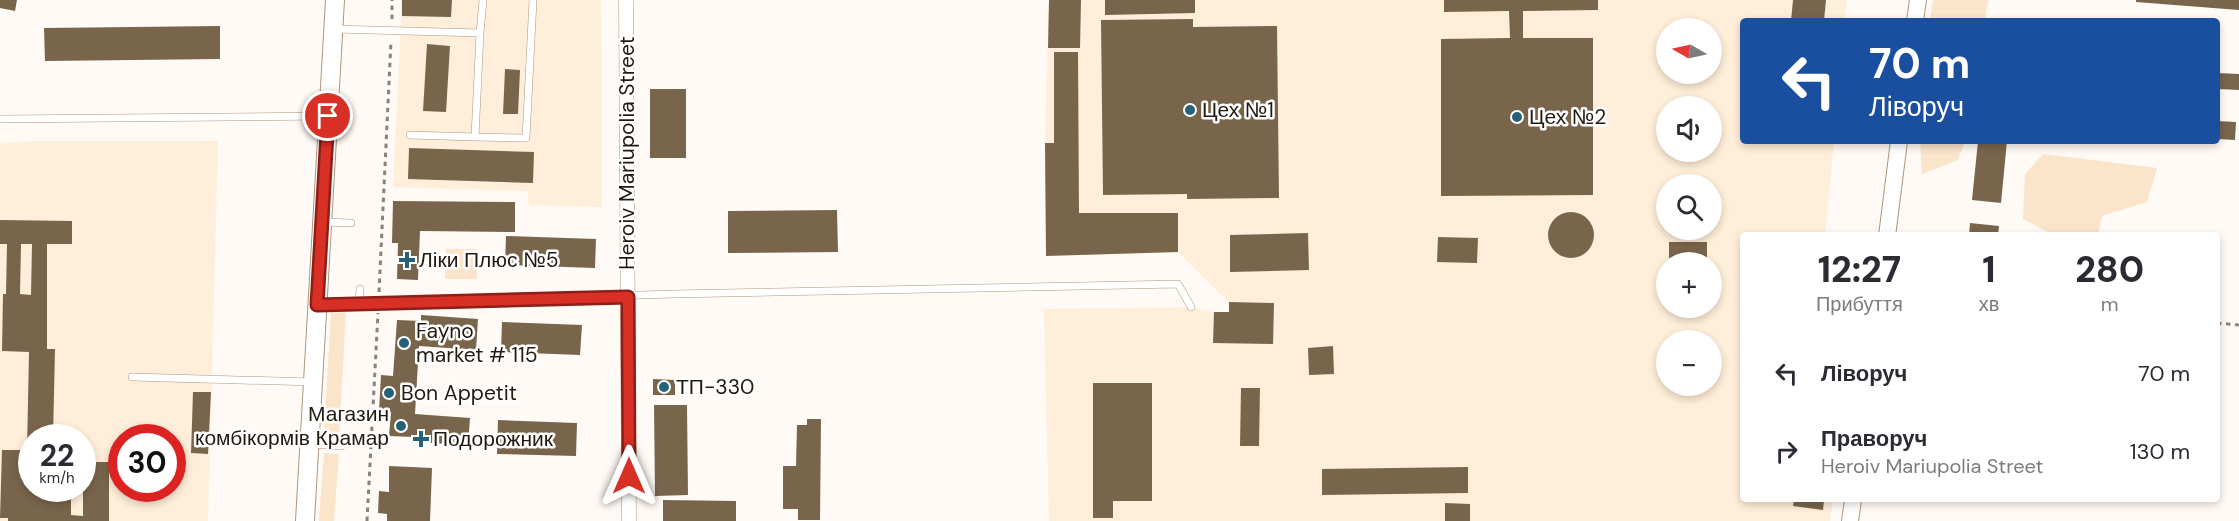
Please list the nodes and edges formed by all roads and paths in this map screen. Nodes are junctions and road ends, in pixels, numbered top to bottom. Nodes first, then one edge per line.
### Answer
1 (335, 0) edge
2 (392, 0) edge
3 (483, 0) edge
4 (533, 0) edge
5 (626, 0) edge
6 (1918, 0) edge
7 (1915, 18) edge
8 (333, 29) junction
9 (391, 29) junction
10 (480, 33) junction
11 (328, 116) junction
12 (0, 119) edge
13 (410, 135) dead end
14 (475, 137) junction
15 (1899, 144) edge
16 (322, 222) junction
17 (351, 223) dead end
18 (1888, 232) edge
19 (360, 289) dead end
20 (628, 297) junction
21 (379, 302) junction
22 (359, 303) junction
23 (317, 305) junction
24 (1191, 307) dead end
25 (2220, 323) edge
26 (2239, 326) edge
27 (132, 377) dead end
28 (313, 382) junction
29 (309, 444) junction
30 (341, 446) dead end
31 (1853, 502) edge
32 (305, 521) edge
33 (367, 521) edge
34 (629, 521) edge
35 (1850, 521) edge

1 - 8 main road
2 - 9 path
3 - 10 lane
4 - 14 lane
5 - 20 street, Heroiv Mariupolia Street
6 - 7 street
8 - 9 lane
8 - 11 main road
9 - 10 lane
9 - 21 path
10 - 14 lane
11 - 12 lane
11 - 16 main road
13 - 14 lane
15 - 18 street
16 - 17 lane
16 - 23 main road
19 - 22 lane
20 - 21 lane
20 - 24 lane
20 - 34 street, Heroiv Mariupolia Street
21 - 22 lane
21 - 33 path
22 - 23 lane
23 - 28 main road
25 - 26 path
27 - 28 lane
28 - 29 main road
29 - 30 lane
29 - 32 main road
31 - 35 street

